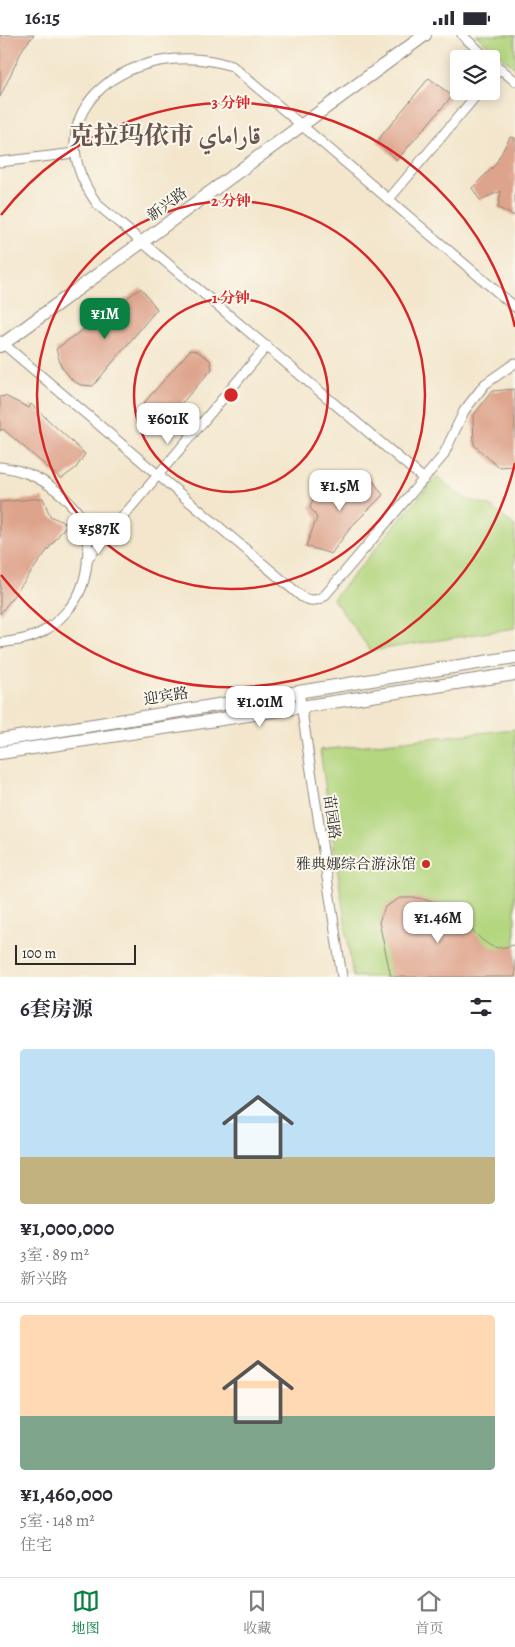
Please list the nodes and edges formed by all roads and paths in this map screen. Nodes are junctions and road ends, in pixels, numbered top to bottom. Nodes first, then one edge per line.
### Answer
1 (425, 35) edge
2 (462, 35) edge
3 (478, 50) edge
4 (206, 51) dead end
5 (500, 69) edge
6 (97, 79) dead end
7 (515, 81) edge
8 (472, 100) edge
9 (302, 126) junction
10 (76, 153) junction
11 (0, 162) edge
12 (389, 199) junction
13 (142, 242) junction
14 (515, 307) edge
15 (1, 343) edge
16 (267, 346) junction
17 (515, 363) edge
18 (0, 467) edge
19 (158, 474) junction
20 (424, 479) junction
21 (87, 559) junction
22 (0, 643) edge
23 (515, 657) edge
24 (515, 674) edge
25 (299, 691) junction
26 (302, 708) junction
27 (0, 740) edge
28 (0, 753) edge
29 (342, 977) edge

1 - 9 main road, 新兴路
2 - 3 street
4 - 9 street
5 - 7 street
6 - 10 street
8 - 12 street
9 - 12 street
9 - 13 main road, 新兴路
10 - 11 street
10 - 13 street
12 - 14 street
13 - 15 main road, 新兴路
13 - 16 street
15 - 19 street
16 - 19 street
16 - 20 street
17 - 20 street
18 - 21 street
19 - 20 street
19 - 21 street
21 - 22 street
23 - 25 main road, 迎宾路
24 - 26 main road
25 - 26 street, 苗园路
25 - 27 main road, 迎宾路
26 - 28 main road
26 - 29 street, 苗园路

